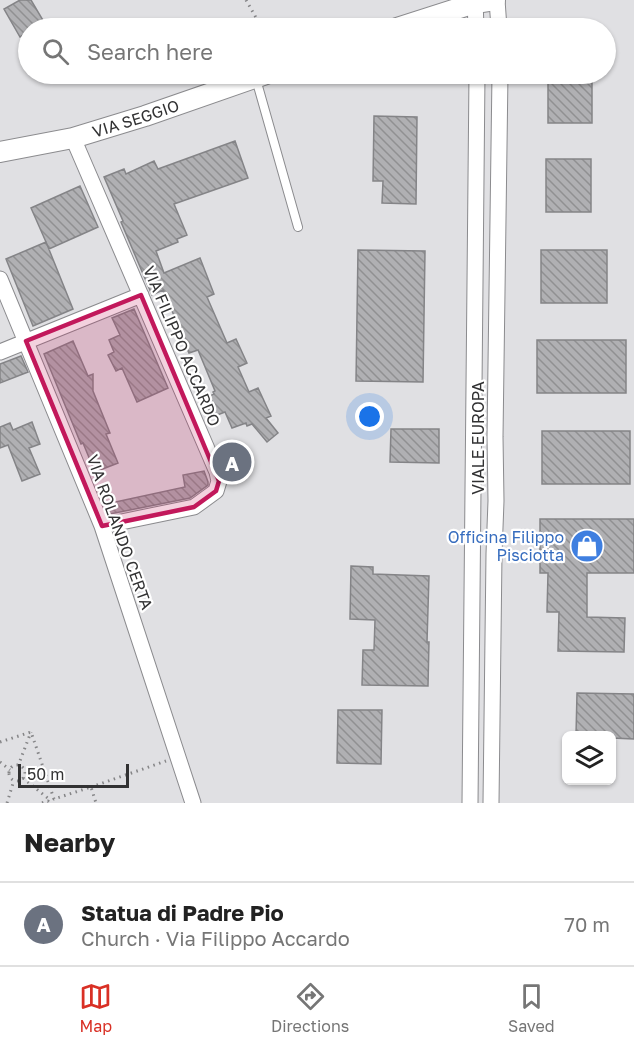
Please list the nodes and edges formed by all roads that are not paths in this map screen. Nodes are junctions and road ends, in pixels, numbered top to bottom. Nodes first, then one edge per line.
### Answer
1 (485, 1) edge
2 (430, 18) edge
3 (479, 18) edge
4 (494, 18) edge
5 (238, 84) edge
6 (263, 84) edge
7 (477, 84) edge
8 (500, 84) edge
9 (73, 138) junction
10 (0, 152) edge
11 (298, 227) dead end
12 (0, 279) edge
13 (141, 295) junction
14 (26, 341) junction
15 (0, 352) edge
16 (474, 436) junction
17 (495, 437) junction
18 (102, 526) junction
19 (193, 803) edge
20 (470, 803) edge
21 (491, 803) edge

1 - 2 street
1 - 3 street
1 - 4 street
5 - 9 street, VIA SEGGIO
6 - 11 lane
7 - 16 street, VIALE EUROPA
8 - 17 street, VIALE EUROPA
9 - 10 street, VIA SEGGIO
9 - 13 street, VIA FILIPPO ACCARDO
12 - 14 street, VIA ROLANDO CERTA
13 - 14 street
13 - 18 street, VIA FILIPPO ACCARDO
14 - 15 street
14 - 18 street, VIA ROLANDO CERTA
16 - 17 lane
16 - 20 street, VIALE EUROPA
17 - 21 street, VIALE EUROPA
18 - 19 street, VIA ROLANDO CERTA

